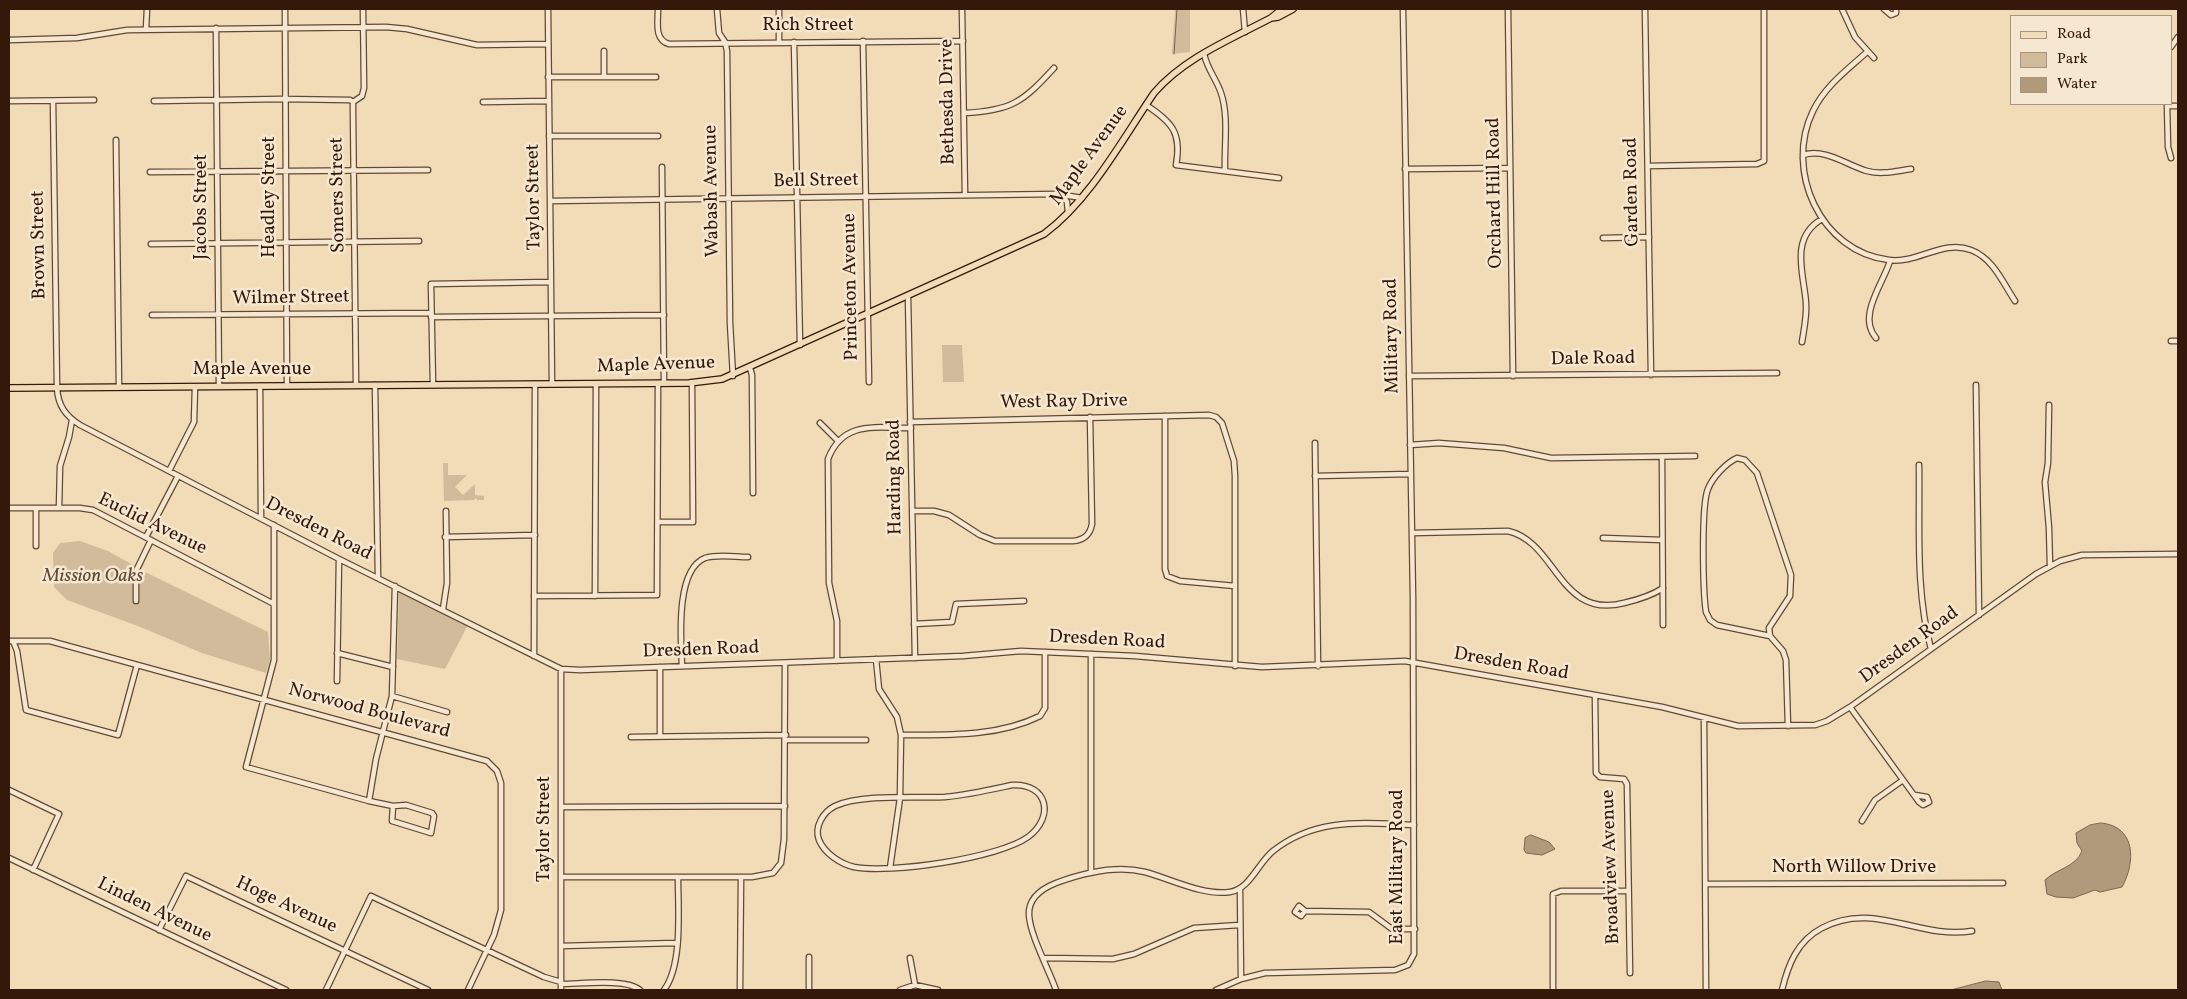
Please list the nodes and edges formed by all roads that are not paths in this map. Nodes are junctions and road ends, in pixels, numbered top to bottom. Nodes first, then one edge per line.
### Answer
1 (147, 9) edge
2 (285, 9) edge
3 (363, 9) edge
4 (548, 9) edge
5 (658, 9) edge
6 (718, 9) edge
7 (779, 9) edge
8 (962, 9) edge
9 (1243, 9) edge
10 (1282, 9) edge
11 (1292, 9) edge
12 (1403, 9) edge
13 (1508, 9) edge
14 (1645, 9) edge
15 (1764, 9) edge
16 (1842, 9) edge
17 (1884, 9) edge
18 (1896, 9) edge
19 (1271, 18) junction
20 (363, 27) junction
21 (216, 28) junction
22 (284, 28) junction
23 (146, 29) junction
24 (1245, 32) junction
25 (9, 40) edge
26 (863, 41) junction
27 (963, 41) junction
28 (725, 42) junction
29 (779, 42) junction
30 (794, 42) junction
31 (548, 44) junction
32 (604, 51) dead end
33 (1867, 52) junction
34 (1204, 54) junction
35 (1874, 58) dead end
36 (1195, 59) junction
37 (1206, 66) junction
38 (1054, 68) dead end
39 (548, 77) junction
40 (604, 77) junction
41 (656, 77) dead end
42 (217, 99) junction
43 (286, 99) junction
44 (53, 100) junction
45 (94, 100) dead end
46 (9, 101) edge
47 (154, 101) dead end
48 (548, 101) junction
49 (354, 102) junction
50 (483, 102) dead end
51 (1146, 105) junction
52 (2167, 105) edge
53 (2178, 106) edge
54 (964, 113) junction
55 (549, 136) junction
56 (658, 136) dead end
57 (116, 140) dead end
58 (1803, 155) junction
59 (2171, 158) dead end
60 (1648, 166) junction
61 (662, 167) dead end
62 (1510, 168) junction
63 (1911, 169) dead end
64 (286, 170) junction
65 (354, 170) junction
66 (428, 170) dead end
67 (1405, 170) junction
68 (1224, 171) junction
69 (150, 172) dead end
70 (217, 172) junction
71 (1279, 178) dead end
72 (1062, 194) junction
73 (965, 195) junction
74 (866, 196) junction
75 (797, 197) junction
76 (728, 198) junction
77 (1082, 198) junction
78 (662, 199) junction
79 (550, 201) junction
80 (1068, 214) junction
81 (1822, 219) junction
82 (1649, 237) junction
83 (1603, 238) dead end
84 (419, 241) dead end
85 (286, 242) junction
86 (355, 242) junction
87 (218, 243) junction
88 (151, 244) dead end
89 (1890, 261) junction
90 (551, 282) junction
91 (908, 296) junction
92 (2015, 301) dead end
93 (356, 313) junction
94 (287, 314) junction
95 (868, 314) junction
96 (152, 315) dead end
97 (219, 315) junction
98 (431, 315) junction
99 (664, 315) junction
100 (551, 316) junction
101 (1876, 338) dead end
102 (2171, 341) dead end
103 (2178, 341) edge
104 (1802, 342) dead end
105 (800, 345) junction
106 (750, 368) junction
107 (1777, 373) dead end
108 (1651, 375) junction
109 (733, 376) junction
110 (1409, 376) junction
111 (1513, 376) junction
112 (869, 382) dead end
113 (661, 383) junction
114 (692, 383) junction
115 (536, 384) junction
116 (552, 384) junction
117 (596, 384) junction
118 (375, 385) junction
119 (433, 385) junction
120 (1976, 385) dead end
121 (195, 386) junction
122 (219, 386) junction
123 (260, 386) junction
124 (287, 386) junction
125 (356, 386) junction
126 (119, 387) junction
127 (9, 388) edge
128 (56, 388) junction
129 (2049, 405) dead end
130 (1165, 416) junction
131 (1090, 417) junction
132 (72, 420) junction
133 (910, 422) junction
134 (820, 424) dead end
135 (910, 428) junction
136 (837, 440) junction
137 (1314, 443) dead end
138 (1410, 445) junction
139 (1695, 456) dead end
140 (1662, 457) junction
141 (1919, 465) dead end
142 (169, 471) junction
143 (1411, 474) junction
144 (178, 476) junction
145 (1316, 476) junction
146 (753, 493) dead end
147 (9, 508) edge
148 (36, 508) junction
149 (59, 508) junction
150 (446, 511) dead end
151 (912, 511) junction
152 (261, 518) junction
153 (658, 522) junction
154 (274, 525) junction
155 (1412, 533) junction
156 (535, 535) junction
157 (146, 537) junction
158 (445, 537) junction
159 (1603, 538) dead end
160 (151, 540) junction
161 (1662, 540) junction
162 (36, 546) dead end
163 (2178, 554) edge
164 (748, 557) dead end
165 (339, 559) junction
166 (2050, 566) junction
167 (378, 577) junction
168 (395, 586) junction
169 (1235, 586) junction
170 (1663, 588) junction
171 (534, 596) junction
172 (596, 596) junction
173 (136, 601) dead end
174 (1024, 601) dead end
175 (274, 604) junction
176 (443, 609) junction
177 (1979, 615) junction
178 (914, 624) junction
179 (1663, 625) dead end
180 (1770, 636) junction
181 (11, 641) edge
182 (1932, 649) junction
183 (1045, 652) junction
184 (337, 653) junction
185 (1091, 654) junction
186 (534, 656) junction
187 (915, 658) junction
188 (876, 659) junction
189 (837, 661) junction
190 (1414, 662) junction
191 (785, 663) junction
192 (137, 665) junction
193 (682, 666) junction
194 (1235, 666) junction
195 (1318, 666) junction
196 (393, 667) junction
197 (660, 667) junction
198 (561, 668) junction
199 (336, 681) dead end
200 (1595, 695) junction
201 (392, 696) junction
202 (264, 700) junction
203 (1850, 707) junction
204 (447, 712) dead end
205 (1704, 718) junction
206 (1788, 726) junction
207 (382, 732) junction
208 (901, 735) junction
209 (660, 736) junction
210 (631, 737) dead end
211 (786, 738) junction
212 (866, 740) dead end
213 (1903, 780) junction
214 (9, 790) edge
215 (1914, 795) dead end
216 (900, 798) junction
217 (369, 801) junction
218 (393, 806) junction
219 (785, 806) junction
220 (561, 807) junction
221 (1862, 821) dead end
222 (1414, 825) junction
223 (9, 858) edge
224 (890, 868) junction
225 (33, 870) junction
226 (1091, 873) junction
227 (561, 877) junction
228 (678, 877) junction
229 (742, 877) junction
230 (2003, 883) dead end
231 (1706, 884) junction
232 (1240, 889) junction
233 (1628, 891) junction
234 (1305, 911) dead end
235 (1239, 925) junction
236 (1415, 929) junction
237 (160, 930) junction
238 (1972, 931) dead end
239 (676, 943) junction
240 (561, 946) junction
241 (345, 950) junction
242 (487, 951) junction
243 (809, 957) dead end
244 (910, 958) dead end
245 (1044, 958) junction
246 (1630, 973) dead end
247 (1241, 979) junction
248 (561, 983) junction
249 (915, 985) junction
250 (286, 990) edge
251 (326, 990) edge
252 (428, 990) edge
253 (468, 990) edge
254 (561, 990) edge
255 (640, 990) edge
256 (664, 990) edge
257 (740, 990) edge
258 (809, 990) edge
259 (900, 990) edge
260 (938, 990) edge
261 (1056, 990) edge
262 (1216, 990) edge
263 (1552, 990) edge
264 (1706, 990) edge
265 (1782, 990) edge

1 - 23 street
2 - 22 street, Headley Street
3 - 20 street, Somers Street
4 - 31 street, Taylor Street
5 - 28 street, Rich Street
6 - 28 street, Wabash Avenue
7 - 29 street
8 - 27 street, Bethesda Drive
9 - 24 street
10 - 19 main road, Maple Avenue
11 - 19 main road, Maple Avenue
12 - 67 street, Military Road
13 - 62 street, Orchard Hill Road
14 - 60 street, Garden Road
15 - 60 street
16 - 33 street
17 - 18 street
19 - 24 main road, Maple Avenue
20 - 22 street
20 - 31 street
20 - 49 street, Somers Street
21 - 22 street
21 - 23 street
21 - 42 street, Jacobs Street
22 - 43 street, Headley Street
23 - 25 street
24 - 34 main road, Maple Avenue
26 - 27 street, Rich Street
26 - 30 street, Rich Street
26 - 74 street, Princeton Avenue
27 - 54 street, Bethesda Drive
28 - 29 street, Rich Street
28 - 76 street, Wabash Avenue
29 - 30 street, Rich Street
30 - 75 street
31 - 39 street, Taylor Street
32 - 40 street
33 - 35 street
33 - 58 street
34 - 36 main road, Maple Avenue
34 - 37 street
36 - 37 street
36 - 51 main road, Maple Avenue
37 - 68 street
38 - 54 street
39 - 40 street
39 - 48 street, Taylor Street
40 - 41 street
42 - 43 street
42 - 47 street
42 - 70 street, Jacobs Street
43 - 49 street
43 - 64 street, Headley Street
44 - 45 street
44 - 46 street
44 - 128 street, Brown Street
48 - 50 street
48 - 55 street, Taylor Street
49 - 65 street, Somers Street
51 - 68 street
51 - 77 main road, Maple Avenue
52 - 53 street
52 - 59 street
54 - 73 street, Bethesda Drive
55 - 56 street
55 - 79 street, Taylor Street
57 - 126 street
58 - 63 street
58 - 81 street
60 - 82 street, Garden Road
61 - 78 street
62 - 67 street
62 - 111 street, Orchard Hill Road
64 - 65 street
64 - 70 street
64 - 85 street, Headley Street
65 - 66 street
65 - 86 street, Somers Street
67 - 110 street, Military Road
68 - 71 street
69 - 70 street
70 - 87 street, Jacobs Street
72 - 73 street, Bell Street
72 - 77 street, Bell Street
72 - 80 street
73 - 74 street, Bell Street
74 - 75 street, Bell Street
74 - 95 street, Princeton Avenue
75 - 76 street, Bell Street
75 - 105 street
76 - 78 street, Bell Street
76 - 109 street, Wabash Avenue
77 - 80 main road, Maple Avenue
78 - 79 street, Bell Street
78 - 99 street
79 - 90 street, Taylor Street
80 - 91 main road, Maple Avenue
81 - 89 street
81 - 104 street
82 - 83 street
82 - 108 street, Garden Road
84 - 86 street
85 - 86 street
85 - 87 street
85 - 94 street, Headley Street
86 - 93 street, Somers Street
87 - 88 street
87 - 97 street, Jacobs Street
89 - 92 street
89 - 101 street
90 - 98 street
90 - 100 street, Taylor Street
91 - 95 main road, Maple Avenue
91 - 133 street, Harding Road
93 - 94 street, Wilmer Street
93 - 98 street, Wilmer Street
93 - 125 street, Somers Street
94 - 97 street, Wilmer Street
94 - 124 street, Headley Street
95 - 105 main road, Maple Avenue
95 - 112 street, Princeton Avenue
96 - 97 street, Wilmer Street
97 - 122 street, Jacobs Street
98 - 100 street, Wilmer Street
98 - 119 street
99 - 100 street, Wilmer Street
99 - 113 street
100 - 116 street, Taylor Street
102 - 103 street
105 - 106 main road, Maple Avenue
106 - 109 main road, Maple Avenue
106 - 146 street
107 - 108 street, Dale Road
108 - 111 street, Dale Road
109 - 114 main road, Maple Avenue
110 - 111 street, Dale Road
110 - 138 street, Military Road
113 - 114 main road, Maple Avenue
113 - 117 main road, Maple Avenue
113 - 153 street
114 - 153 street
115 - 116 main road, Maple Avenue
115 - 119 main road, Maple Avenue
115 - 156 street
116 - 117 main road, Maple Avenue
117 - 172 street
118 - 119 main road, Maple Avenue
118 - 125 main road, Maple Avenue
118 - 167 street
120 - 177 street
121 - 122 main road, Maple Avenue
121 - 126 main road, Maple Avenue
121 - 142 street
122 - 123 main road, Maple Avenue
123 - 124 main road, Maple Avenue
123 - 152 street
124 - 125 main road, Maple Avenue
126 - 128 main road, Maple Avenue
127 - 128 main road, Maple Avenue
128 - 132 street, Dresden Road
129 - 166 street
130 - 131 street, West Ray Drive
130 - 169 street, West Ray Drive
130 - 169 street
131 - 133 street, West Ray Drive
131 - 151 street
132 - 142 street, Dresden Road
132 - 149 street
133 - 135 street, Harding Road
134 - 136 street
135 - 136 street
135 - 151 street, Harding Road
136 - 189 street
137 - 145 street
138 - 140 street
138 - 143 street, Military Road
139 - 140 street
140 - 161 street
141 - 182 street
142 - 144 street, Dresden Road
143 - 145 street
143 - 155 street, Military Road
144 - 152 street, Dresden Road
144 - 157 street
145 - 195 street
147 - 148 street, Euclid Avenue
148 - 149 street, Euclid Avenue
148 - 162 street
149 - 157 street, Euclid Avenue
150 - 158 street
151 - 178 street, Harding Road
152 - 154 street, Dresden Road
153 - 172 street
154 - 165 street, Dresden Road
154 - 175 street
155 - 170 street
155 - 190 street, Military Road
156 - 158 street
156 - 171 street
157 - 160 street, Euclid Avenue
158 - 176 street
159 - 161 street
160 - 173 street
160 - 175 street, Euclid Avenue
161 - 170 street
163 - 166 street, Dresden Road
164 - 193 street
165 - 167 street, Dresden Road
165 - 184 street
166 - 177 street, Dresden Road
167 - 168 street, Dresden Road
168 - 176 street, Dresden Road
168 - 196 street
169 - 194 street
170 - 179 street
171 - 172 street
171 - 186 street
174 - 178 street
175 - 202 street
176 - 186 street, Dresden Road
177 - 182 street, Dresden Road
178 - 187 street, Harding Road
180 - 180 street
180 - 206 street
181 - 192 street, Norwood Boulevard
181 - 192 street
182 - 203 street, Dresden Road
183 - 185 street, Dresden Road
183 - 187 street, Dresden Road
183 - 208 street
184 - 196 street
184 - 199 street
185 - 194 street, Dresden Road
185 - 226 street
186 - 198 street, Dresden Road
187 - 188 street, Dresden Road
188 - 189 street, Dresden Road
188 - 208 street
189 - 191 street, Dresden Road
190 - 195 street, Dresden Road
190 - 200 street, Dresden Road
190 - 222 street, East Military Road
191 - 193 street, Dresden Road
191 - 211 street
192 - 202 street, Norwood Boulevard
193 - 197 street, Dresden Road
194 - 195 street, Dresden Road
196 - 201 street
197 - 198 street, Dresden Road
197 - 209 street
198 - 220 street, Taylor Street
200 - 205 street, Dresden Road
200 - 233 street, Broadview Avenue
201 - 204 street
201 - 207 street
202 - 207 street, Norwood Boulevard
202 - 217 street
203 - 206 street, Dresden Road
203 - 213 street
205 - 206 street, Dresden Road
205 - 231 street
207 - 217 street
207 - 242 street, Norwood Boulevard
208 - 216 street
209 - 210 street
209 - 211 street
211 - 212 street
211 - 219 street
213 - 215 street
213 - 221 street
214 - 225 street
216 - 224 street
216 - 224 street
216 - 224 street
217 - 218 street
218 - 218 street
219 - 220 street
219 - 229 street
220 - 227 street, Taylor Street
222 - 232 street
222 - 236 street, East Military Road
223 - 225 street, Linden Avenue
225 - 237 street, Linden Avenue
226 - 232 street
226 - 245 street
227 - 228 street
227 - 240 street, Taylor Street
228 - 229 street
228 - 239 street
229 - 257 street
230 - 231 street, North Willow Drive
231 - 264 street
232 - 235 street
233 - 246 street, Broadview Avenue
233 - 263 street
234 - 236 street
235 - 245 street
235 - 247 street
236 - 247 street, East Military Road
237 - 241 street, Hoge Avenue
237 - 250 street, Linden Avenue
238 - 265 street
239 - 240 street
239 - 256 street
240 - 248 street, Taylor Street
241 - 242 street
241 - 251 street
241 - 252 street, Hoge Avenue
242 - 248 street
242 - 253 street, Norwood Boulevard
243 - 258 street
244 - 249 street
245 - 261 street
247 - 262 street, East Military Road
248 - 254 street, Taylor Street
248 - 255 street
249 - 259 street
249 - 260 street

